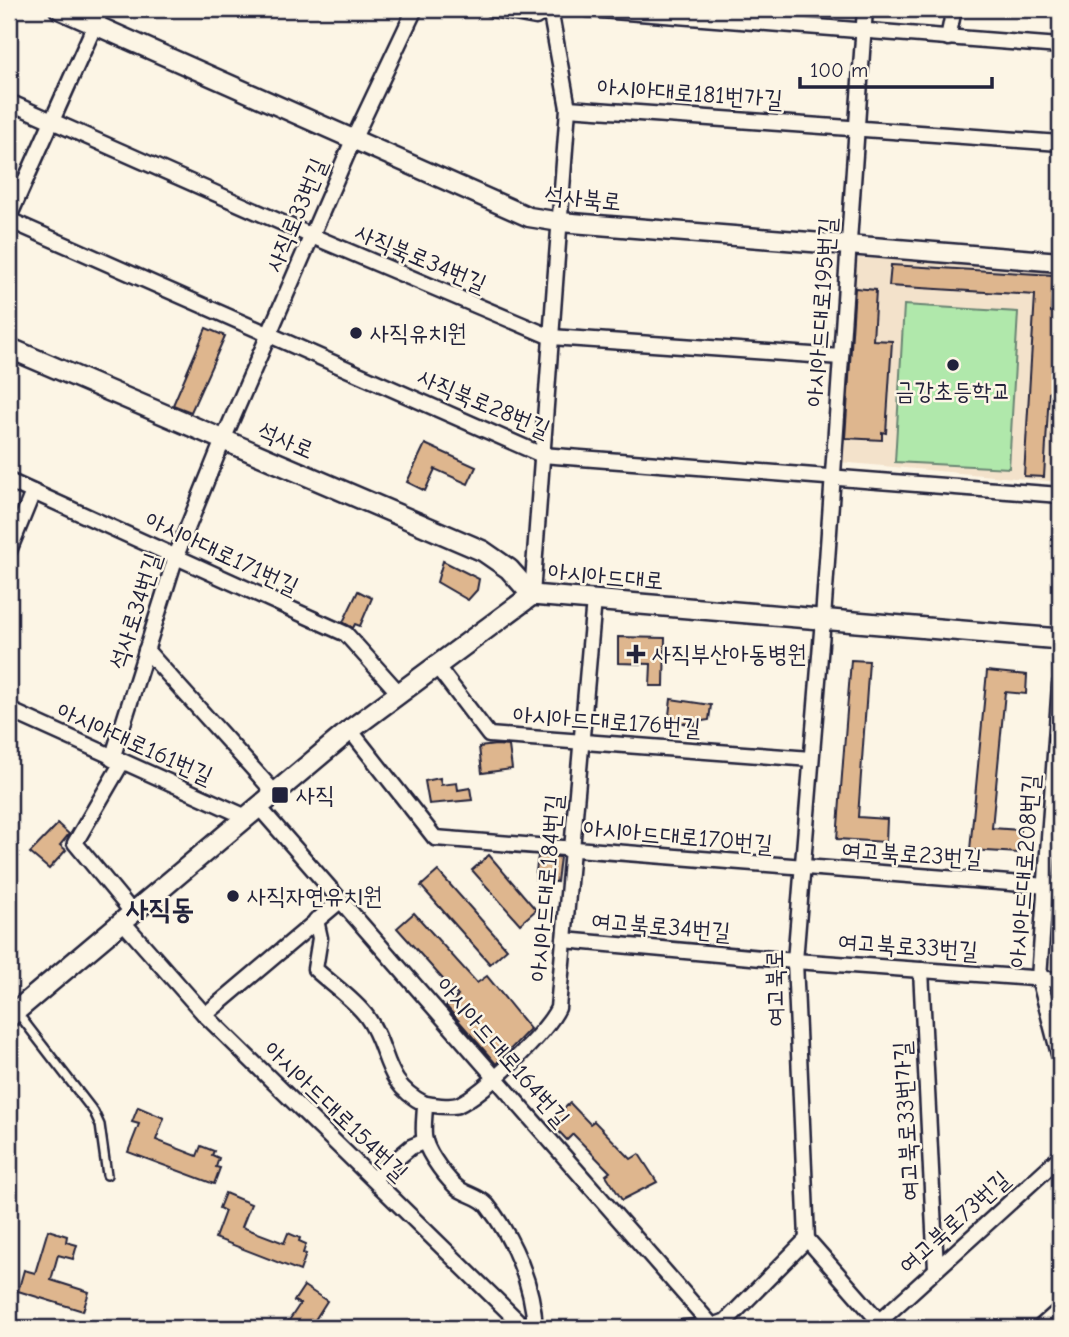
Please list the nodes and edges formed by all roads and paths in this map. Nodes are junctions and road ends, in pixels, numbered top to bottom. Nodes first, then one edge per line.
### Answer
1 (59, 9) edge
2 (415, 9) edge
3 (492, 9) edge
4 (547, 9) edge
5 (588, 9) edge
6 (865, 9) edge
7 (954, 9) edge
8 (99, 17) edge
9 (864, 31) junction
10 (948, 38) junction
11 (1060, 46) edge
12 (9, 102) edge
13 (568, 107) junction
14 (52, 121) junction
15 (857, 128) junction
16 (354, 138) junction
17 (1060, 143) edge
18 (9, 218) edge
19 (559, 222) junction
20 (312, 236) junction
21 (849, 245) junction
22 (1060, 262) edge
23 (268, 335) junction
24 (551, 337) junction
25 (9, 348) edge
26 (841, 357) junction
27 (223, 440) junction
28 (542, 455) junction
29 (833, 477) junction
30 (9, 481) edge
31 (33, 492) junction
32 (1060, 495) edge
33 (9, 551) edge
34 (176, 556) junction
35 (532, 595) junction
36 (594, 600) junction
37 (823, 619) junction
38 (1060, 639) edge
39 (146, 650) junction
40 (435, 664) junction
41 (1060, 684) edge
42 (398, 692) junction
43 (9, 710) edge
44 (350, 730) junction
45 (581, 742) junction
46 (811, 759) junction
47 (1057, 760) edge
48 (117, 762) junction
49 (274, 792) junction
50 (251, 811) junction
51 (572, 850) junction
52 (802, 869) junction
53 (1044, 886) junction
54 (1060, 887) edge
55 (340, 901) junction
56 (127, 916) junction
57 (316, 920) junction
58 (564, 940) junction
59 (795, 961) junction
60 (921, 970) junction
61 (1039, 978) junction
62 (1060, 980) edge
63 (11, 1014) edge
64 (205, 1016) junction
65 (1060, 1058) edge
66 (495, 1078) junction
67 (425, 1104) junction
68 (425, 1141) junction
69 (1060, 1157) edge
70 (107, 1175) dead end
71 (374, 1178) junction
72 (807, 1239) junction
73 (936, 1269) junction
74 (1060, 1312) edge
75 (878, 1326) edge
76 (713, 1327) edge
77 (525, 1328) edge
78 (535, 1328) edge
79 (683, 1328) edge
80 (1043, 1328) edge

1 - 8 street, 석사북로
2 - 16 street, 사직로33번길
3 - 4 street
4 - 13 street
5 - 9 street
6 - 9 street, 아시아드대로195번길
7 - 10 street
8 - 14 street
8 - 16 street, 석사북로
9 - 10 street
9 - 15 street, 아시아드대로195번길
10 - 11 street
12 - 14 street, 사직북로34번길
13 - 15 street, 아시아대로181번가길
13 - 19 street
14 - 18 street
14 - 20 street, 사직북로34번길
15 - 17 street, 아시아대로181번가길
15 - 21 street, 아시아드대로195번길
16 - 19 street, 석사북로
16 - 20 street, 사직로33번길
18 - 23 street, 사직북로28번길
19 - 21 street, 석사북로
19 - 24 street
20 - 23 street, 사직로33번길
20 - 24 street, 사직북로34번길
21 - 22 street, 석사북로
21 - 26 street, 아시아드대로195번길
23 - 27 street, 사직로33번길
23 - 28 street, 사직북로28번길
24 - 26 street, 사직북로34번길
24 - 28 street
25 - 27 main road, 석사로
26 - 29 street, 아시아드대로195번길
27 - 34 street, 석사로34번길
27 - 35 main road, 석사로
28 - 29 street, 사직북로28번길
28 - 35 street
29 - 32 street, 사직북로28번길
29 - 37 street, 아시아드대로195번길
30 - 31 street, 아시아대로171번길
31 - 33 street
31 - 34 street, 아시아대로171번길
34 - 39 street, 석사로34번길
34 - 42 street, 아시아대로171번길
35 - 36 main road, 아시아드대로
35 - 40 main road, 아시아드대로
36 - 37 main road, 아시아드대로
36 - 45 street, 아시아드대로184번길
37 - 38 main road, 아시아드대로
37 - 46 street, 여고북로
39 - 48 street, 석사로34번길
39 - 49 street
40 - 42 main road, 아시아드대로
40 - 45 street, 아시아드대로176번길
41 - 47 street, 아시아드대로208번길
42 - 44 main road, 아시아드대로
43 - 48 street, 아시아대로161번길
44 - 49 main road, 아시아드대로
44 - 51 street, 아시아드대로170번길
45 - 46 street, 아시아드대로176번길
45 - 51 street, 아시아드대로184번길
46 - 52 street, 여고북로
47 - 53 street, 아시아드대로208번길
48 - 50 street, 아시아대로161번길
48 - 56 street, 석사로34번길
49 - 50 main road, 아시아드대로
50 - 55 street, 아시아드대로164번길
50 - 56 main road, 아시아드대로
51 - 52 street, 아시아드대로170번길
51 - 58 street, 아시아드대로184번길
52 - 53 street, 여고북로23번길
52 - 59 street, 여고북로
53 - 54 street, 여고북로23번길
53 - 61 street, 아시아드대로208번길
55 - 57 street
55 - 66 street, 아시아드대로164번길
56 - 63 main road, 아시아드대로
56 - 64 street, 아시아드대로154번길
57 - 64 street
57 - 67 street
58 - 59 street, 여고북로34번길
58 - 66 street, 아시아드대로184번길
59 - 60 street, 여고북로33번길
59 - 72 street, 여고북로
60 - 61 street, 여고북로33번길
60 - 73 street, 여고북로33번가길
61 - 62 street, 여고북로33번길
61 - 65 street, 아시아드대로208번길
63 - 70 lane
64 - 71 street, 아시아드대로154번길
66 - 67 street, 아시아드대로184번길
66 - 76 street, 아시아드대로164번길
67 - 68 street
68 - 71 street
68 - 78 street
69 - 73 street, 여고북로73번길
71 - 77 street, 아시아드대로154번길
72 - 75 street
72 - 76 street
73 - 75 street, 여고북로73번길
74 - 80 main road
76 - 79 street

